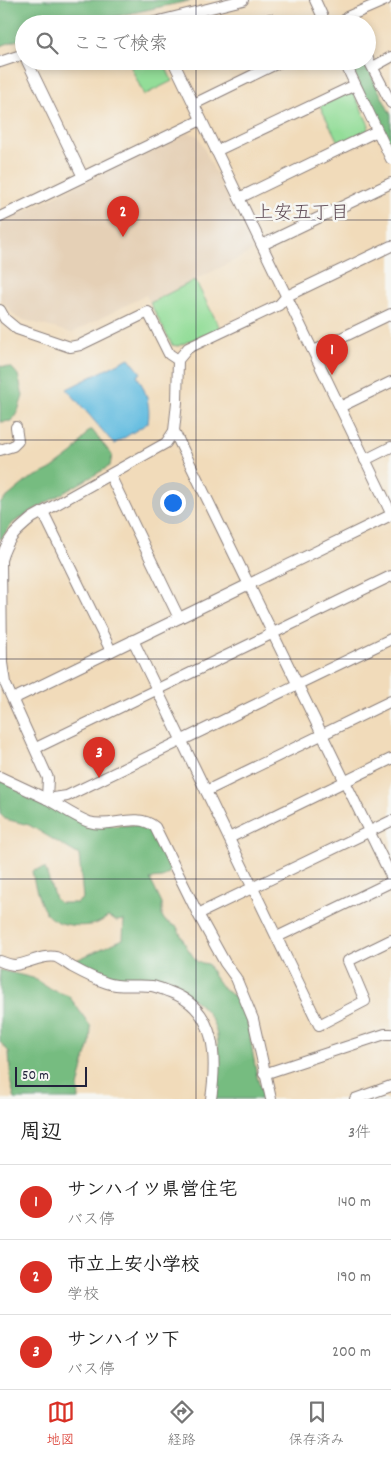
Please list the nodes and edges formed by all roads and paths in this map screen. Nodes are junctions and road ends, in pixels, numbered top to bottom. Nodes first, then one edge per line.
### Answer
1 (243, 0) edge
2 (315, 0) edge
3 (386, 0) edge
4 (184, 15) edge
5 (322, 15) edge
6 (352, 15) edge
7 (15, 57) edge
8 (391, 58) edge
9 (0, 62) edge
10 (376, 66) edge
11 (31, 70) edge
12 (180, 70) edge
13 (264, 70) edge
14 (348, 70) edge
15 (374, 70) edge
16 (355, 84) junction
17 (391, 103) edge
18 (194, 104) junction
19 (201, 120) junction
20 (377, 131) junction
21 (216, 151) junction
22 (391, 159) edge
23 (83, 177) junction
24 (391, 183) edge
25 (239, 198) junction
26 (0, 217) edge
27 (262, 245) junction
28 (391, 246) edge
29 (287, 296) junction
30 (0, 310) edge
31 (391, 314) edge
32 (314, 352) junction
33 (178, 360) junction
34 (391, 382) edge
35 (340, 407) junction
36 (16, 427) dead end
37 (174, 431) junction
38 (391, 447) edge
39 (0, 450) edge
40 (365, 460) junction
41 (110, 475) junction
42 (43, 512) junction
43 (391, 514) edge
44 (391, 576) edge
45 (250, 584) junction
46 (179, 618) junction
47 (274, 632) junction
48 (391, 639) edge
49 (133, 640) junction
50 (110, 651) junction
51 (299, 684) junction
52 (157, 689) junction
53 (13, 699) junction
54 (391, 702) edge
55 (323, 734) junction
56 (182, 740) junction
57 (36, 748) junction
58 (391, 759) edge
59 (0, 777) edge
60 (346, 781) junction
61 (206, 791) junction
62 (47, 799) junction
63 (391, 821) edge
64 (370, 831) junction
65 (229, 838) junction
66 (391, 876) edge
67 (391, 882) edge
68 (253, 888) junction
69 (198, 914) junction
70 (276, 937) junction
71 (391, 940) edge
72 (0, 961) edge
73 (391, 1034) edge
74 (264, 1074) junction
75 (391, 1086) edge
76 (211, 1099) edge
77 (271, 1099) edge
78 (355, 1099) edge

1 - 4 street
2 - 5 street
3 - 6 street
7 - 9 street
8 - 10 street
11 - 23 street
12 - 18 street
13 - 18 street
14 - 16 street
15 - 17 street
16 - 20 street
16 - 21 street
18 - 19 street
19 - 21 street
19 - 23 street
20 - 22 street
20 - 25 street
21 - 25 street
23 - 26 street
24 - 27 street
25 - 27 street
27 - 29 street
28 - 29 street
29 - 32 street
29 - 33 street
30 - 33 street
31 - 32 street
32 - 35 street
33 - 37 street
34 - 35 street
35 - 40 street
36 - 39 street
37 - 41 street
37 - 45 street
38 - 40 street
40 - 43 street
41 - 42 street
41 - 46 street
42 - 50 street
42 - 53 street
43 - 45 street
44 - 47 street
45 - 46 street
45 - 47 street
46 - 49 street
47 - 51 street
47 - 52 street
48 - 51 street
49 - 50 street
49 - 52 street
50 - 53 street
51 - 55 street
51 - 56 street
52 - 56 street
52 - 57 street
53 - 57 street
54 - 55 street
55 - 60 street
55 - 61 street
56 - 61 street
56 - 62 street
57 - 62 street
58 - 60 street
59 - 62 street
60 - 64 street
60 - 65 street
61 - 65 street
62 - 69 street
63 - 64 street
64 - 66 street
64 - 68 street
65 - 68 street
67 - 70 street
68 - 69 street
68 - 70 street
69 - 74 street
70 - 71 street
72 - 76 street
73 - 74 street
74 - 77 street
75 - 78 street

